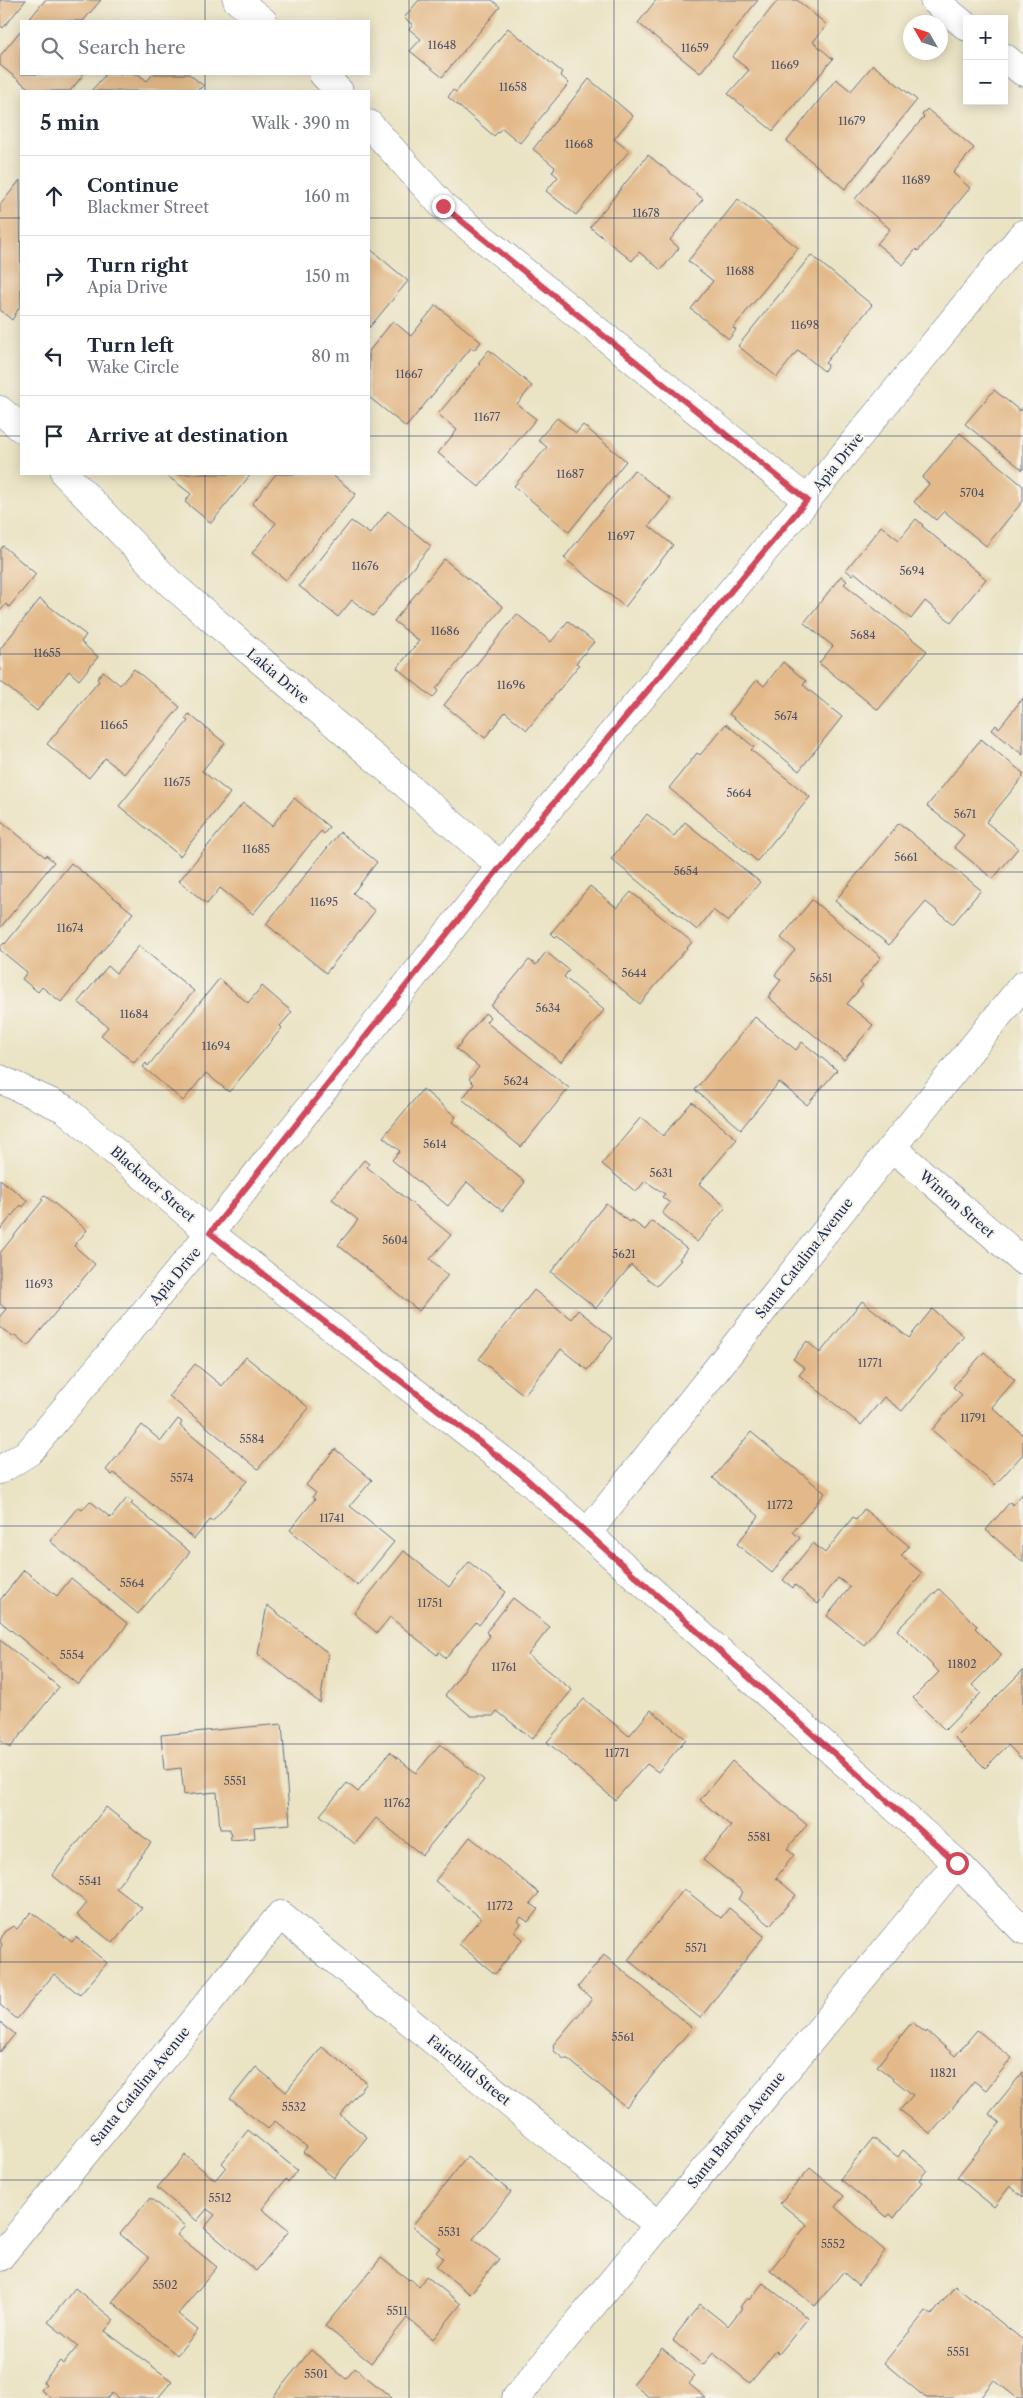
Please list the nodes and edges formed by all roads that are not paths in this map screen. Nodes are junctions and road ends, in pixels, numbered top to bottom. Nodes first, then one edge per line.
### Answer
1 (237, 0) edge
2 (934, 0) edge
3 (262, 20) edge
4 (963, 24) edge
5 (1008, 60) edge
6 (1023, 72) edge
7 (324, 75) edge
8 (338, 90) edge
9 (370, 125) edge
10 (1023, 234) edge
11 (0, 410) edge
12 (20, 427) edge
13 (66, 475) edge
14 (807, 500) junction
15 (501, 866) junction
16 (1023, 985) edge
17 (0, 1079) edge
18 (892, 1147) junction
19 (210, 1233) junction
20 (1023, 1261) edge
21 (0, 1470) edge
22 (588, 1532) junction
23 (957, 1863) junction
24 (280, 1915) joint
25 (1023, 1930) edge
26 (658, 2225) junction
27 (0, 2257) edge
28 (516, 2398) edge

1 - 3 street
2 - 4 street
5 - 6 street
7 - 8 street
9 - 14 street
10 - 14 street, Apia Drive
11 - 12 street
13 - 15 street, Lakia Drive
14 - 15 street, Apia Drive
15 - 19 street, Apia Drive
16 - 18 street, Santa Catalina Avenue
17 - 19 street, Blackmer Street
18 - 20 street, Winton Street
18 - 22 street, Santa Catalina Avenue
19 - 21 street, Apia Drive
19 - 22 street, Blackmer Street
22 - 23 street, Blackmer Street
23 - 25 street, Blackmer Street
23 - 26 street, Santa Barbara Avenue
24 - 26 street, Fairchild Street
24 - 27 street, Santa Catalina Avenue
26 - 28 street, Santa Barbara Avenue

